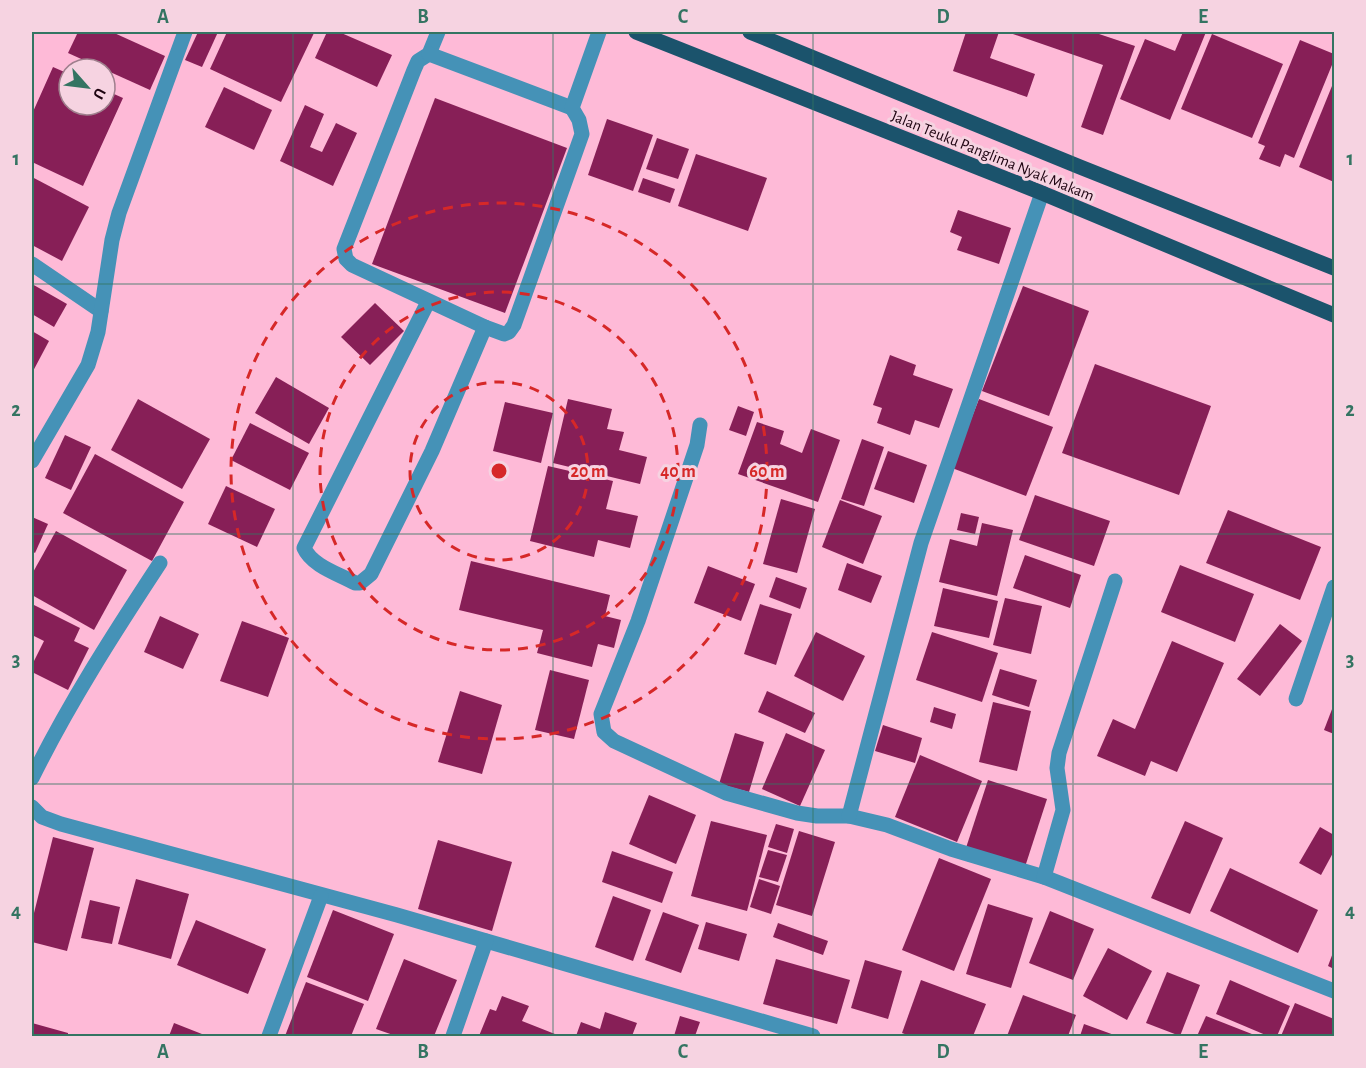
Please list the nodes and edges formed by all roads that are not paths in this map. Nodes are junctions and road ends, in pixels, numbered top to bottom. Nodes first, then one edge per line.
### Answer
1 (185, 32) edge
2 (438, 32) edge
3 (599, 32) edge
4 (636, 32) edge
5 (750, 32) edge
6 (429, 54) junction
7 (572, 108) junction
8 (1042, 193) junction
9 (32, 264) edge
10 (1335, 268) edge
11 (428, 302) junction
12 (101, 311) junction
13 (1335, 315) edge
14 (485, 327) junction
15 (700, 425) dead end
16 (32, 461) edge
17 (160, 563) dead end
18 (1114, 581) dead end
19 (1335, 587) edge
20 (1296, 699) dead end
21 (32, 778) edge
22 (32, 807) edge
23 (849, 816) junction
24 (1044, 877) junction
25 (321, 896) junction
26 (486, 941) junction
27 (1335, 991) edge
28 (781, 1032) edge
29 (269, 1036) edge
30 (453, 1036) edge
31 (813, 1036) edge

1 - 12 street
2 - 6 street
3 - 7 street
4 - 8 main road, Jalan Teuku Panglima Nyak Makam
5 - 10 main road, Jalan Teuku Panglima Nyak Makam
6 - 7 street
6 - 11 street
7 - 14 street
8 - 13 main road, Jalan Teuku Panglima Nyak Makam
8 - 23 street
9 - 12 street
11 - 14 street
11 - 14 street
12 - 16 street
15 - 23 street
17 - 21 street
18 - 24 street
19 - 20 street
22 - 25 street
23 - 24 street
24 - 27 street
25 - 26 street
25 - 29 street
26 - 28 street
26 - 30 street
28 - 31 street

